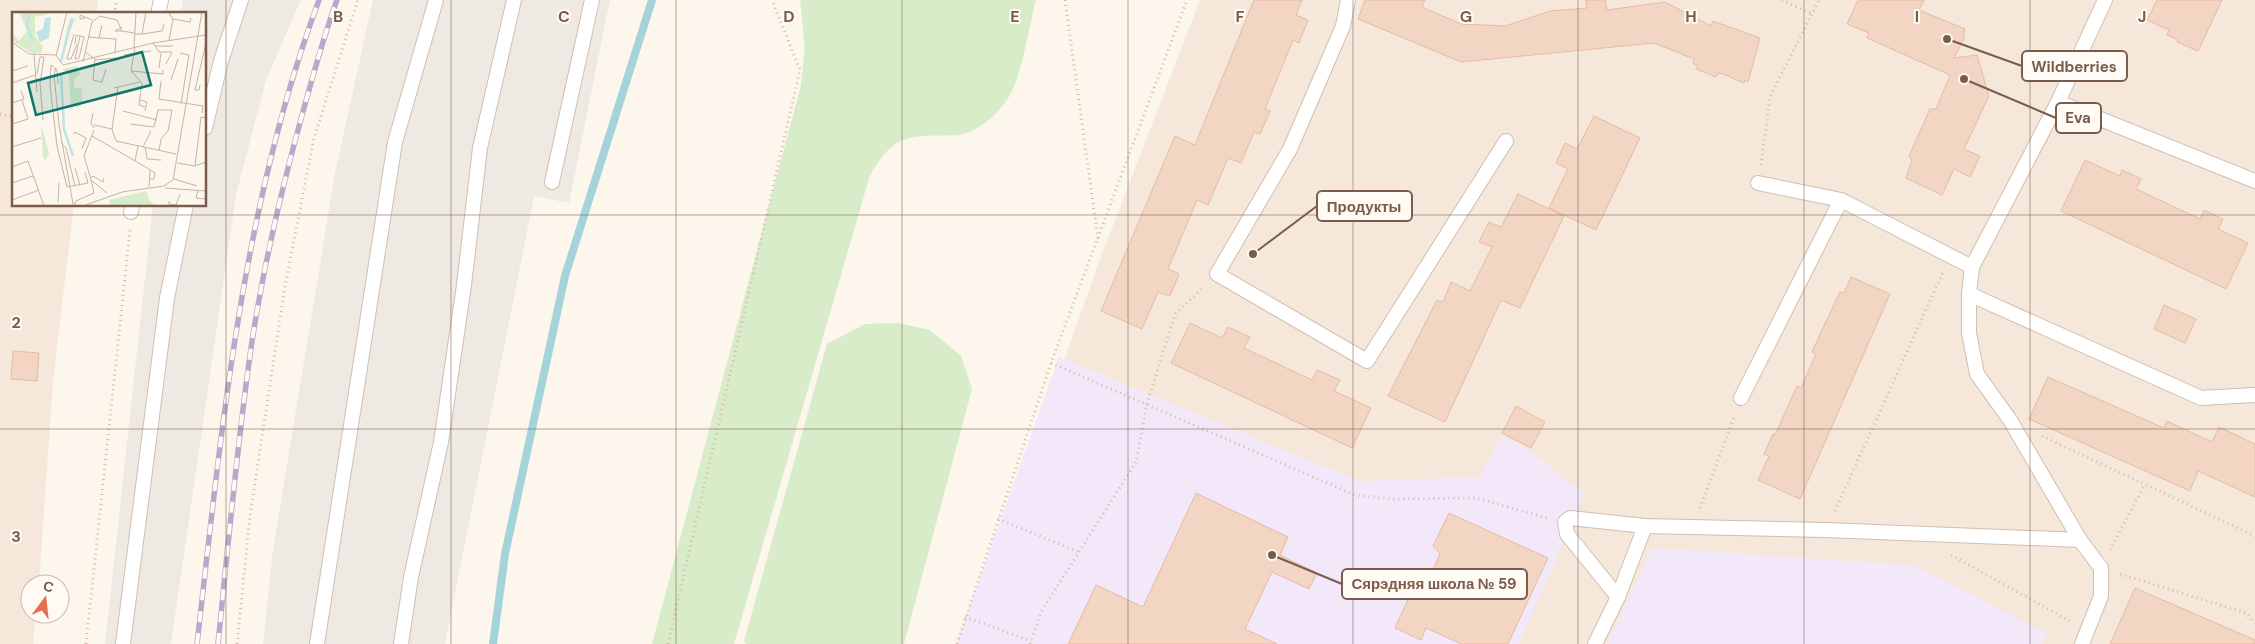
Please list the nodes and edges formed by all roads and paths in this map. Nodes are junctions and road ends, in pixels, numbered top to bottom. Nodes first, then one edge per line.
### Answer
1 (241, 0) edge
2 (358, 0) edge
3 (436, 0) edge
4 (514, 0) edge
5 (592, 0) edge
6 (772, 0) edge
7 (1065, 0) edge
8 (1187, 0) edge
9 (1348, 0) edge
10 (1782, 0) edge
11 (1819, 0) edge
12 (2105, 0) edge
13 (1812, 14) junction
14 (2058, 102) junction
15 (206, 124) edge
16 (1506, 141) dead end
17 (2255, 181) edge
18 (552, 182) dead end
19 (1758, 183) joint
20 (1841, 200) junction
21 (186, 206) edge
22 (132, 208) edge
23 (1098, 240) junction
24 (1950, 256) junction
25 (1972, 267) junction
26 (1217, 274) junction
27 (1968, 294) junction
28 (1051, 363) junction
29 (2255, 395) edge
30 (1742, 398) joint
31 (1147, 404) junction
32 (2010, 420) junction
33 (2145, 484) junction
34 (998, 518) junction
35 (1564, 522) junction
36 (1645, 526) junction
37 (1693, 527) junction
38 (1826, 530) junction
39 (2255, 536) edge
40 (2080, 540) junction
41 (1079, 552) junction
42 (1944, 552) dead end
43 (2101, 568) junction
44 (1618, 597) junction
45 (965, 617) junction
46 (2255, 623) edge
47 (2088, 631) junction
48 (1030, 643) edge
49 (86, 644) edge
50 (123, 644) edge
51 (237, 644) edge
52 (317, 644) edge
53 (401, 644) edge
54 (668, 644) edge
55 (957, 644) edge
56 (1595, 644) edge
57 (2082, 644) edge

1 - 15 lane
2 - 51 path
3 - 52 lane
4 - 53 lane
5 - 18 lane
6 - 54 path
7 - 23 path
8 - 23 path
9 - 26 lane
10 - 13 path
11 - 13 path
12 - 14 lane
13 - 19 path
14 - 17 lane
14 - 25 lane
16 - 26 lane
19 - 20 lane
20 - 24 lane
20 - 30 lane
21 - 50 lane
22 - 49 path
23 - 28 path
24 - 25 lane
24 - 38 path
25 - 27 lane
26 - 31 path
27 - 29 lane
27 - 32 lane
28 - 31 path
28 - 34 path
30 - 37 path
31 - 35 path
31 - 41 path
32 - 33 path
32 - 40 lane
33 - 39 path
33 - 43 path
34 - 41 path
34 - 45 path
35 - 36 lane
35 - 44 lane
36 - 37 lane
36 - 44 lane
37 - 38 lane
38 - 40 lane
40 - 43 lane
41 - 48 path
42 - 47 path
43 - 46 path
43 - 47 lane
44 - 56 lane
45 - 48 path
45 - 55 path
47 - 57 lane

